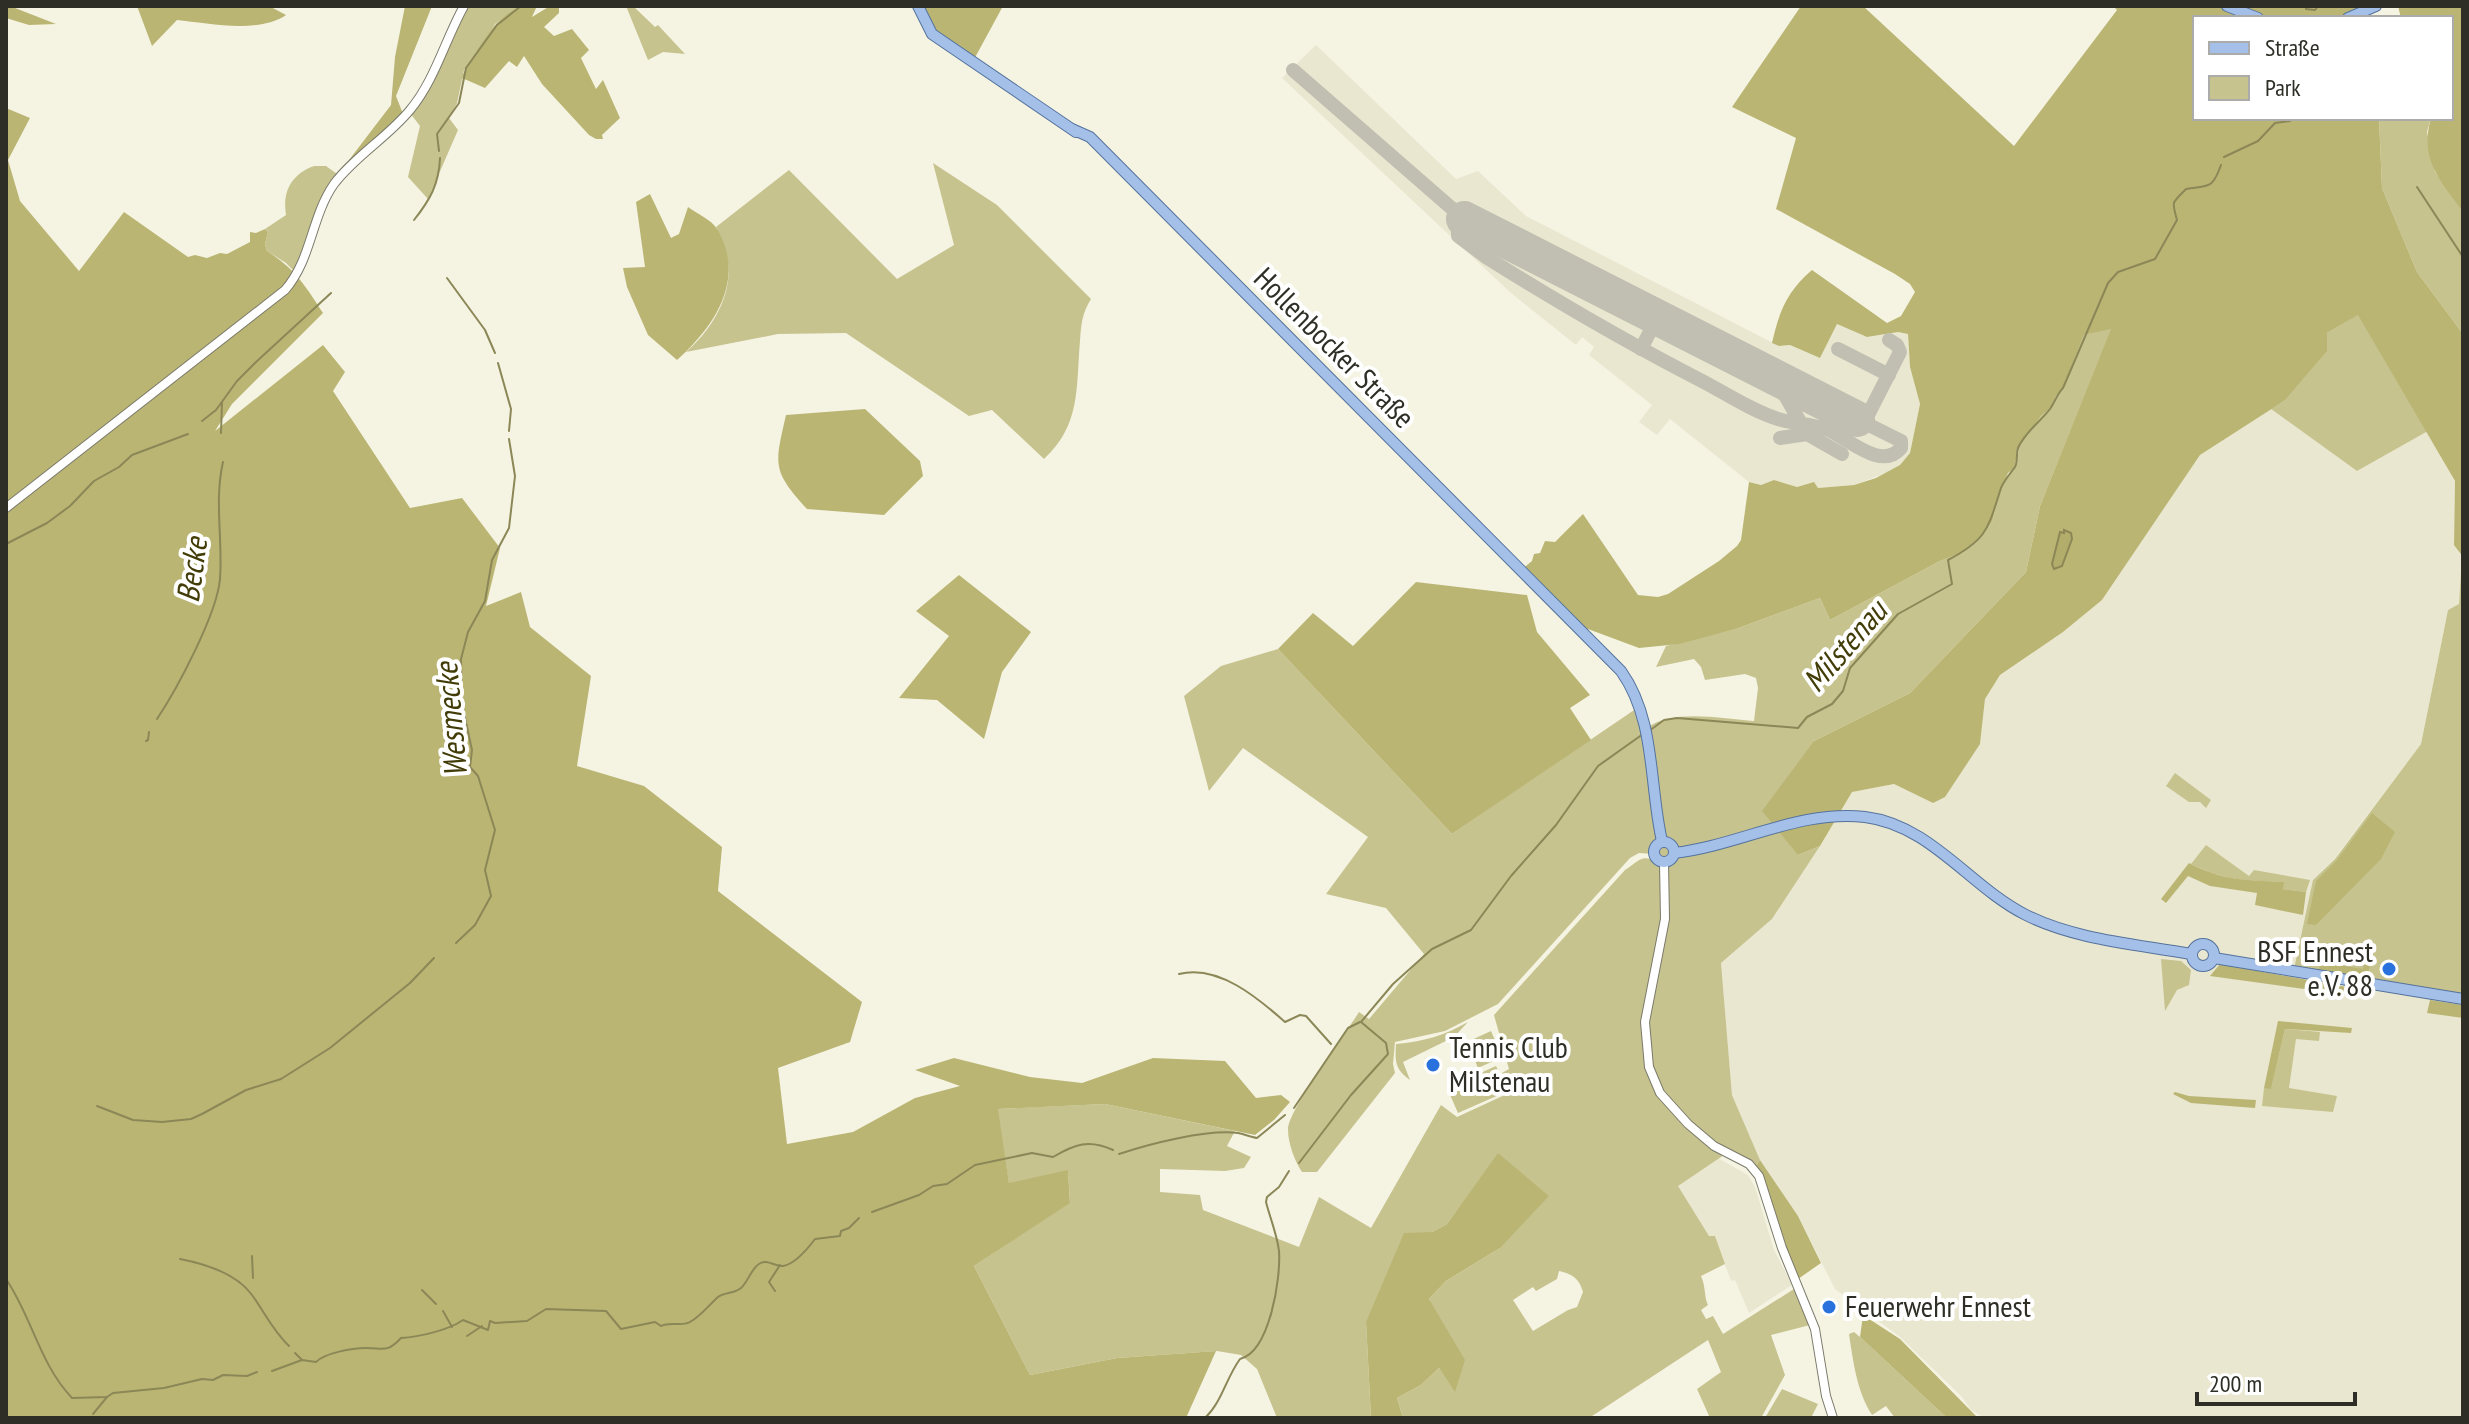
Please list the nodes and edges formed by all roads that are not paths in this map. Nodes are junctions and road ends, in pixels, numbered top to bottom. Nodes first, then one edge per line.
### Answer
1 (464, 6) edge
2 (918, 6) edge
3 (2227, 6) edge
4 (2376, 6) edge
5 (2253, 16) edge
6 (2353, 16) edge
7 (6, 508) edge
8 (1662, 841) junction
9 (1674, 853) junction
10 (1664, 862) junction
11 (2463, 999) edge
12 (1833, 1418) edge

1 - 7 street
2 - 8 main road, Hollenbocker Straße
3 - 5 main road
4 - 6 main road
8 - 9 main road
8 - 10 main road, Hollenbocker Straße
9 - 10 main road
9 - 11 main road
10 - 12 street

